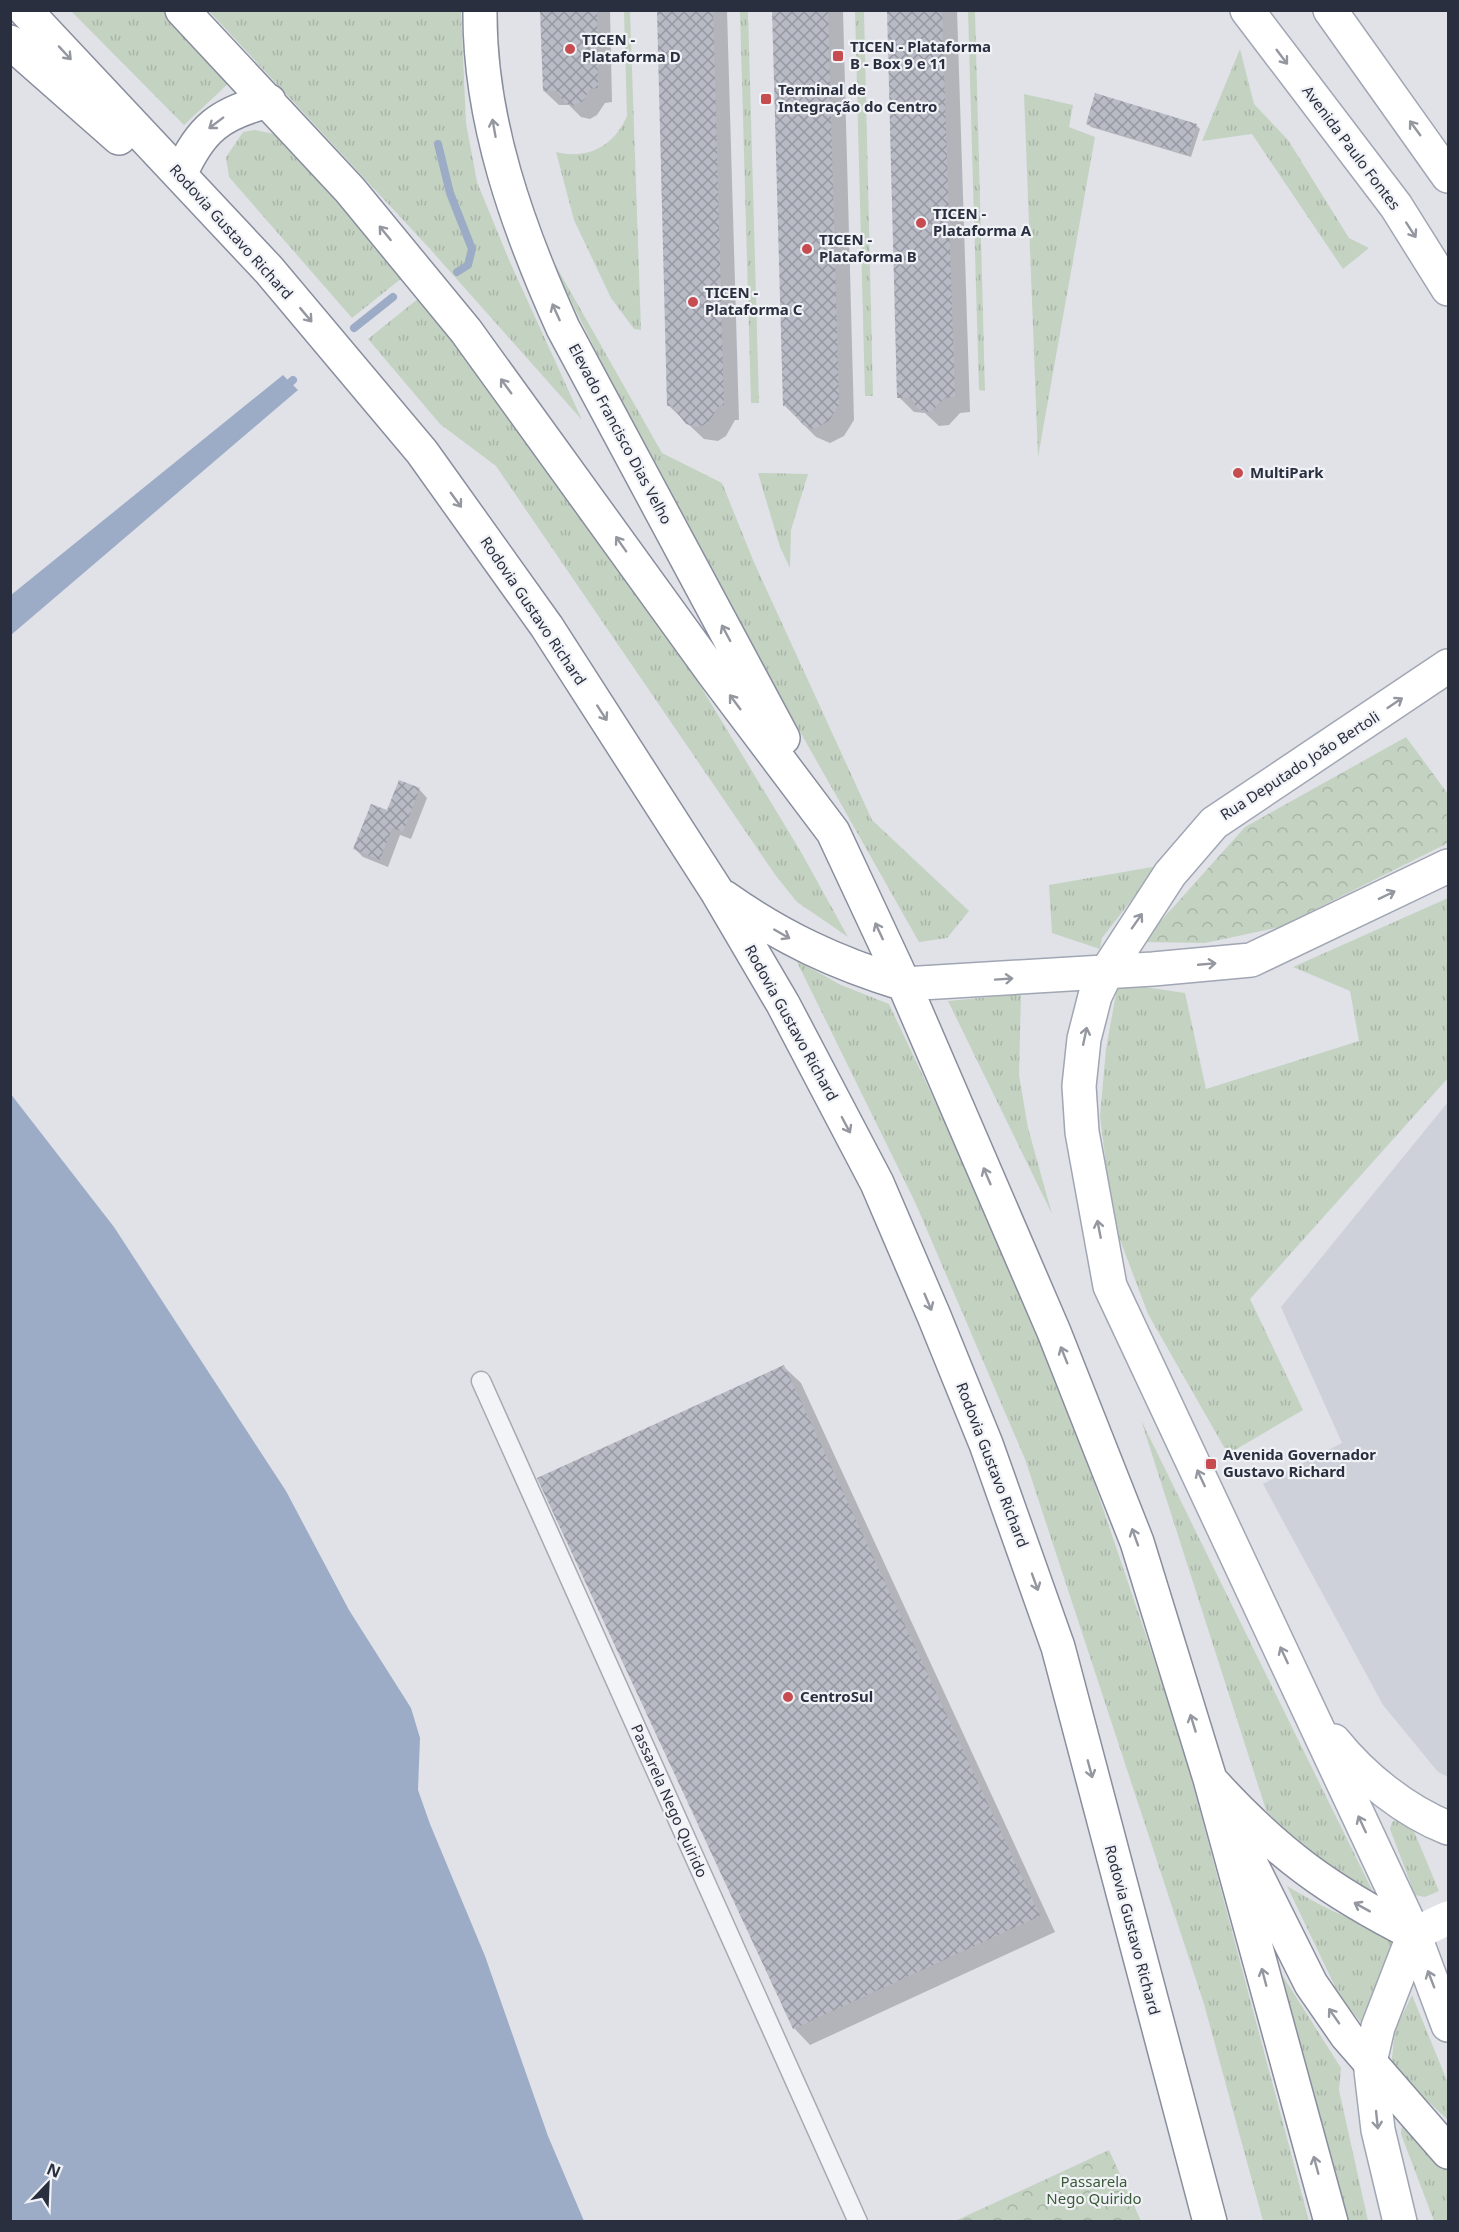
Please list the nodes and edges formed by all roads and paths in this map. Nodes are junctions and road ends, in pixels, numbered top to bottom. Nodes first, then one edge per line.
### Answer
1 (25, 10) edge
2 (182, 10) edge
3 (480, 10) edge
4 (1246, 10) edge
5 (1330, 10) edge
6 (10, 42) edge
7 (269, 102) junction
8 (180, 175) junction
9 (1449, 176) edge
10 (269, 270) junction
11 (1449, 289) edge
12 (1449, 666) edge
13 (833, 832) junction
14 (1449, 866) edge
15 (716, 890) junction
16 (1107, 971) junction
17 (904, 984) junction
18 (481, 1381) dead end
19 (1309, 1708) junction
20 (1210, 1779) junction
21 (1449, 1828) edge
22 (1449, 1918) edge
23 (1414, 1934) junction
24 (1449, 2025) edge
25 (1370, 2062) junction
26 (1449, 2152) edge
27 (858, 2222) edge
28 (1210, 2222) edge
29 (1331, 2222) edge
30 (1400, 2222) edge

1 -> 8 main road, Rodovia Gustavo Richard
2 - 7 main road
13 -> 3 main road, Elevado Francisco Dias Velho
4 -> 11 main road, Avenida Paulo Fontes
9 -> 5 main road
6 - 10 main road
7 -> 8 main road
13 -> 7 main road
8 - 10 main road, Rodovia Gustavo Richard
10 -> 15 main road, Rodovia Gustavo Richard
16 -> 12 main road, Rua Deputado João Bertoli
17 -> 13 main road
16 -> 14 main road
15 -> 17 main road
15 -> 28 main road, Rodovia Gustavo Richard
17 -> 16 main road
19 -> 16 main road
20 -> 17 main road
18 - 27 street, Passarela Nego Quirido
19 - 21 main road
23 -> 19 main road
23 -> 20 main road
25 -> 20 main road
29 -> 20 main road
22 - 23 main road
24 -> 23 main road
23 - 25 main road
25 - 26 main road
25 -> 30 main road

